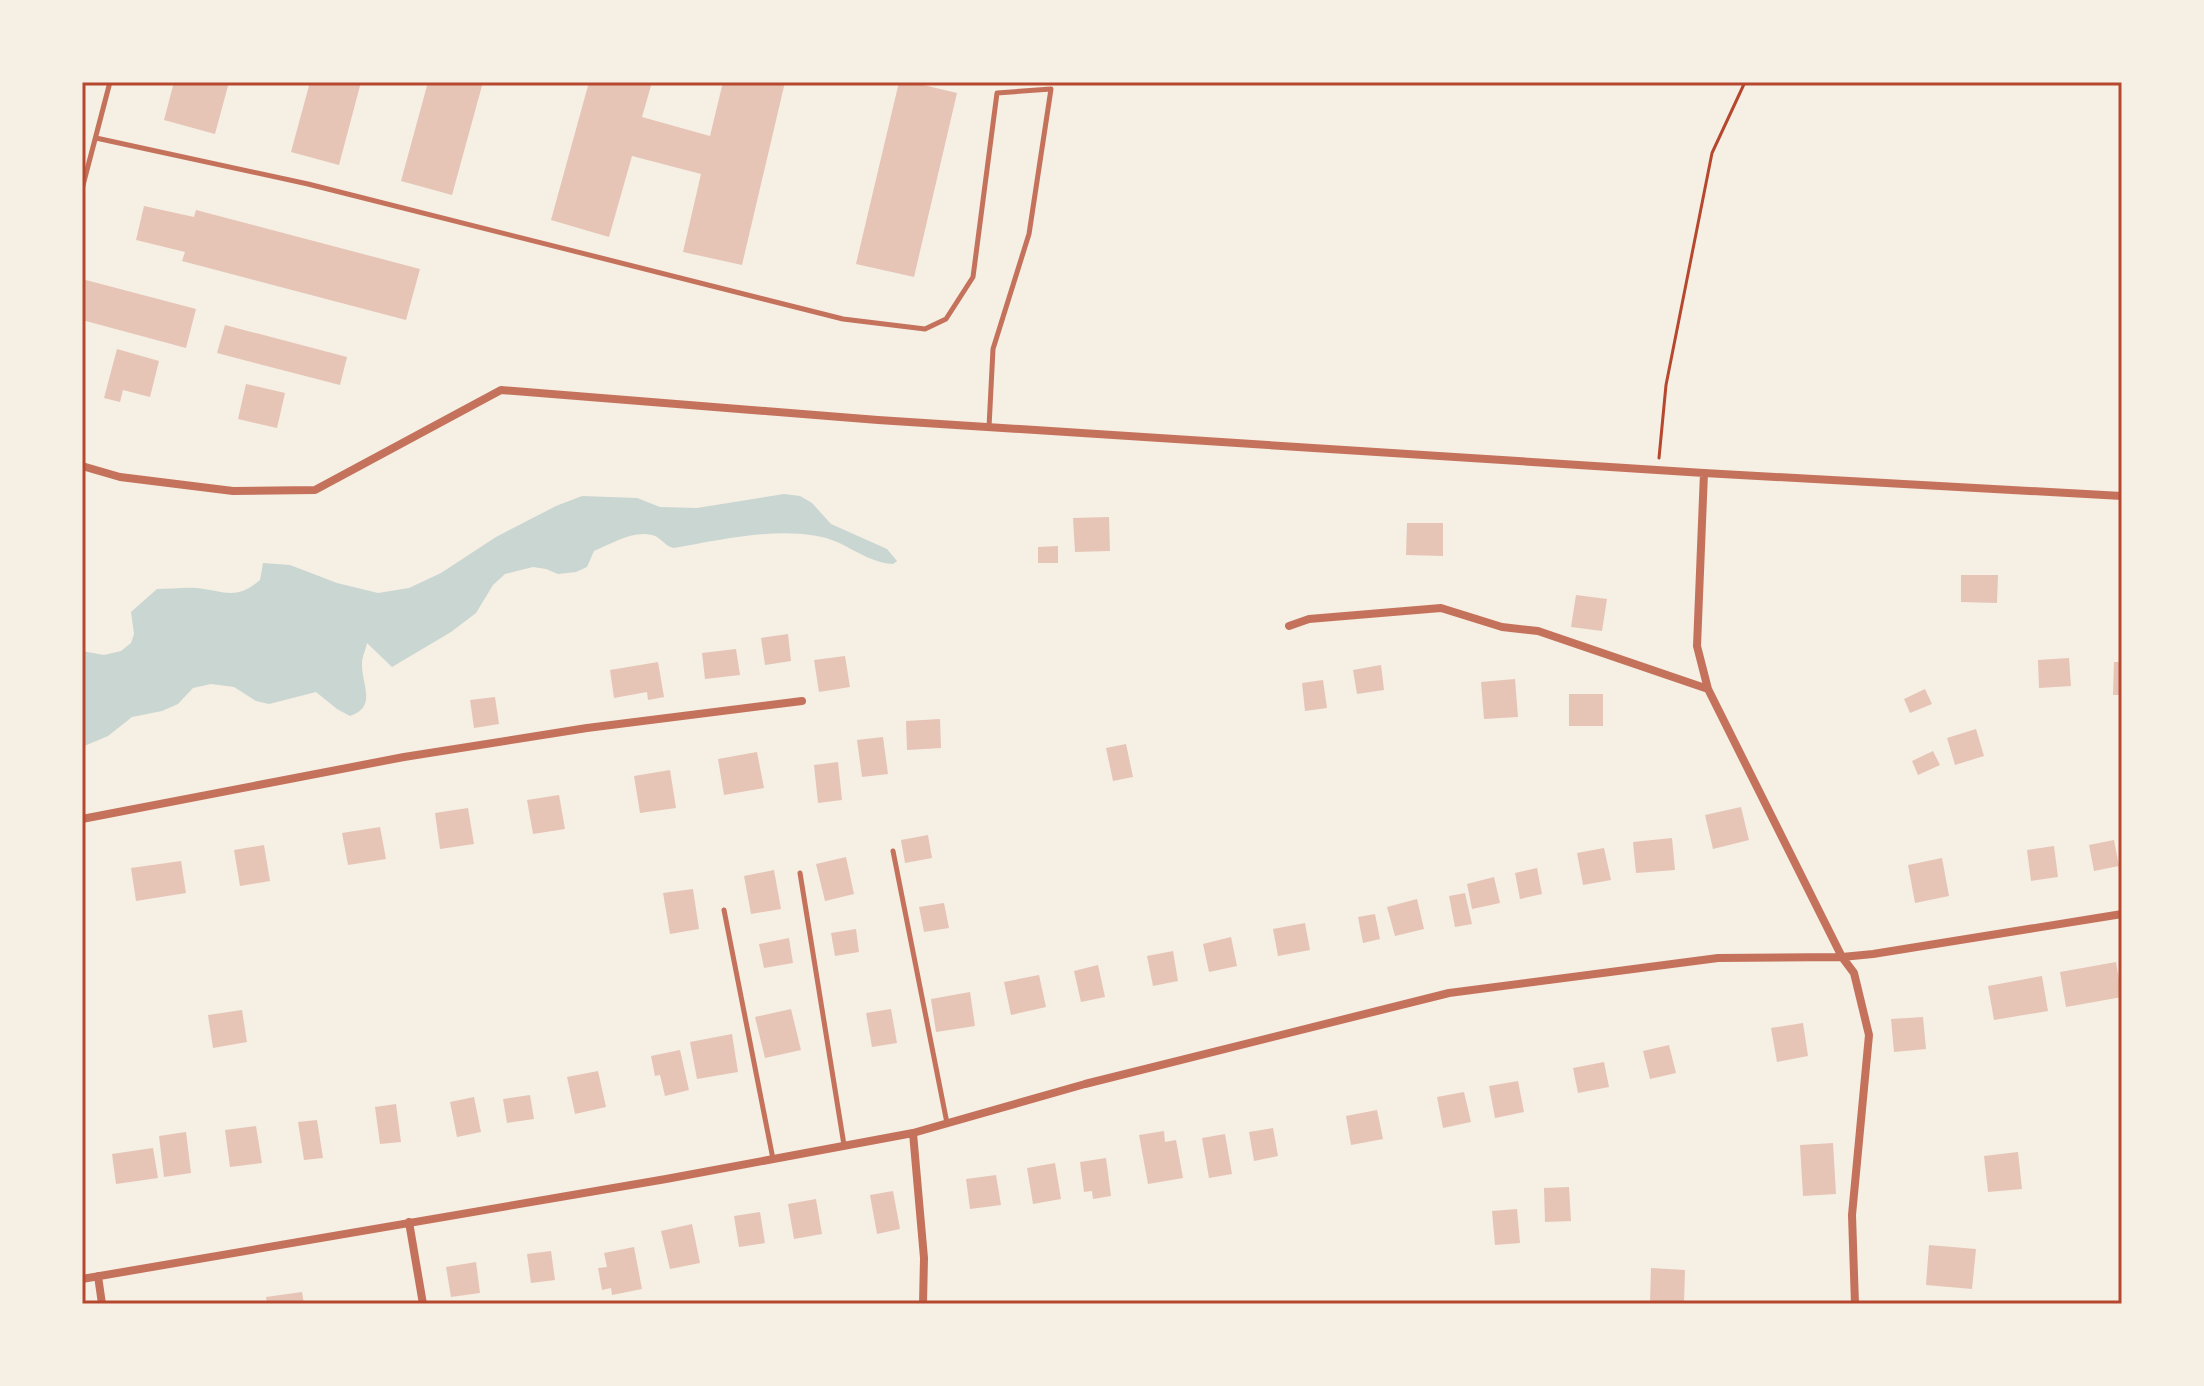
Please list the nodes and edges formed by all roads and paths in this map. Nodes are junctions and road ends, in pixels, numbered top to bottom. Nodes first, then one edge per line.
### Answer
1 (110, 82) edge
2 (1745, 82) edge
3 (1052, 86) edge
4 (96, 138) junction
5 (82, 189) edge
6 (989, 427) junction
7 (82, 466) edge
8 (1658, 471) junction
9 (1704, 473) junction
10 (2122, 496) edge
11 (1289, 626) dead end
12 (1708, 689) junction
13 (802, 701) dead end
14 (82, 819) edge
15 (893, 851) dead end
16 (800, 873) dead end
17 (724, 910) dead end
18 (2122, 914) edge
19 (1842, 957) junction
20 (947, 1123) junction
21 (913, 1133) junction
22 (844, 1145) junction
23 (773, 1159) junction
24 (409, 1222) junction
25 (82, 1268) edge
26 (98, 1276) junction
27 (84, 1278) edge
28 (102, 1304) edge
29 (423, 1304) edge
30 (923, 1304) edge
31 (1855, 1304) edge

1 - 4 lane
2 - 8 path
3 - 4 lane
3 - 6 lane
4 - 5 lane
6 - 7 street
6 - 8 street
8 - 9 street
9 - 10 street
9 - 12 street
11 - 12 street
12 - 19 street
13 - 14 street
15 - 20 lane
16 - 22 lane
17 - 23 lane
18 - 19 street
19 - 20 street
19 - 31 street
20 - 21 street
21 - 22 street
21 - 30 street
22 - 23 street
23 - 24 street
24 - 26 street
24 - 29 street
25 - 27 street
26 - 27 street
26 - 28 street

